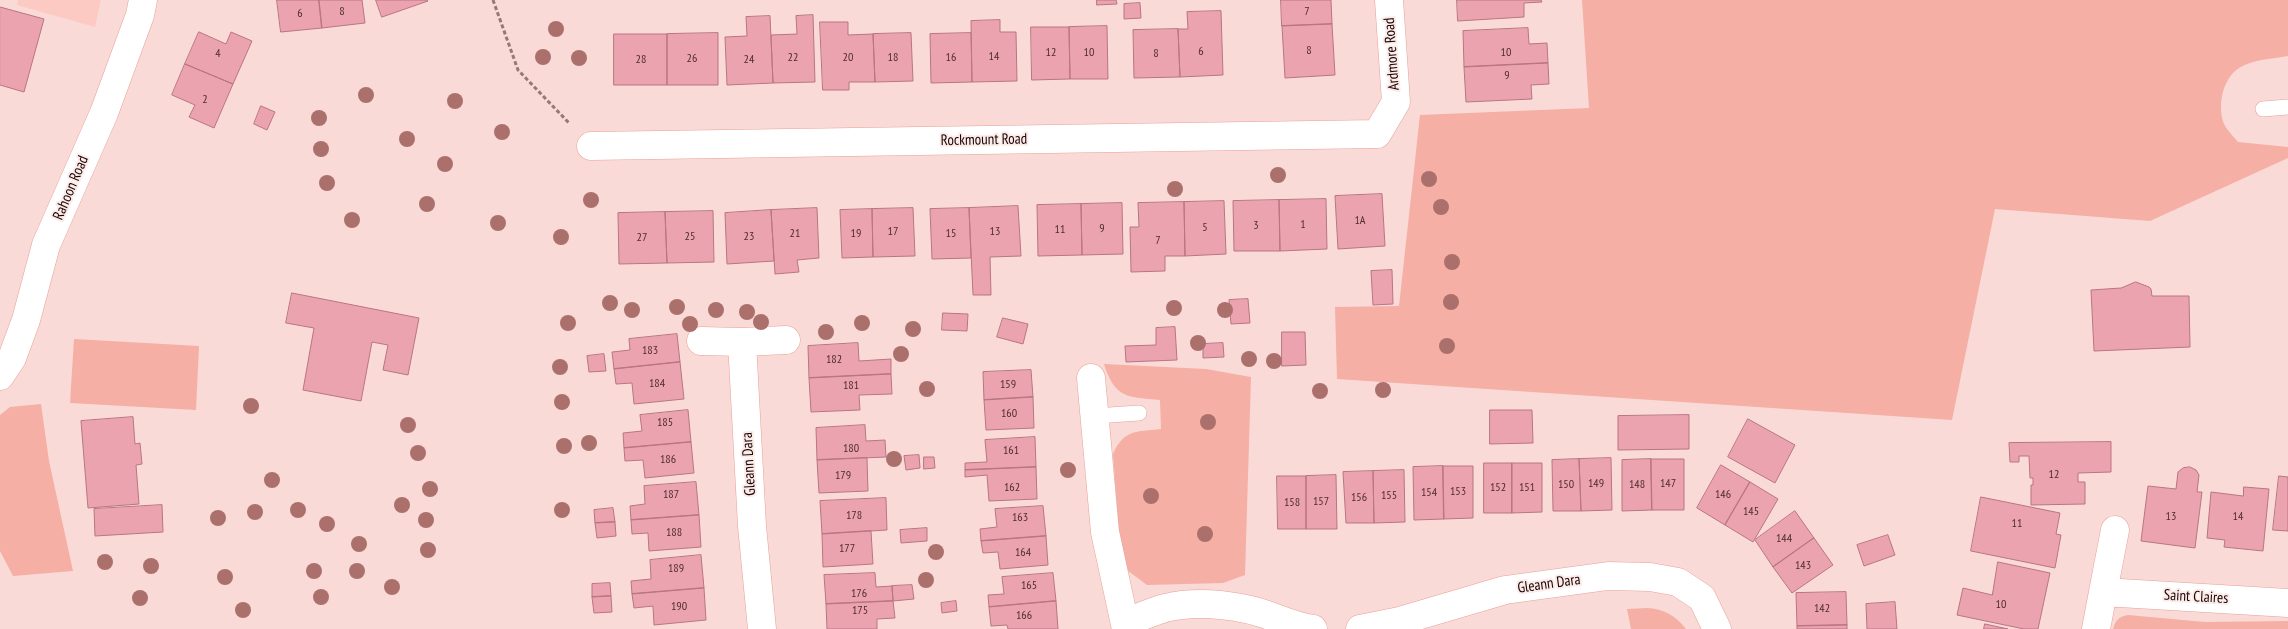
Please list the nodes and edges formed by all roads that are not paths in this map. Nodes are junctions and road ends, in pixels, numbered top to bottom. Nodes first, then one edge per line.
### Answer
1 (143, 0) edge
2 (1389, 0) edge
3 (2288, 107) edge
4 (2263, 109) dead end
5 (1378, 134) joint
6 (592, 146) road end
7 (786, 340) dead end
8 (701, 341) dead end
9 (742, 342) junction
10 (0, 376) edge
11 (1091, 378) dead end
12 (1139, 413) dead end
13 (1095, 416) junction
14 (2115, 530) dead end
15 (2103, 592) junction
16 (2288, 603) edge
17 (1125, 626) edge
18 (1302, 628) edge
19 (762, 629) edge
20 (1360, 629) edge
21 (1717, 629) edge
22 (2096, 629) edge

1 - 10 street, Rahoon Road
2 - 5 street, Ardmore Road
3 - 4 lane
5 - 6 street, Rockmount Road
7 - 9 street
8 - 9 street
9 - 19 street, Gleann Dara
11 - 13 street
12 - 13 lane
13 - 17 street
14 - 15 street
15 - 16 street, Saint Claires
15 - 22 street
17 - 18 street
20 - 21 street, Gleann Dara

